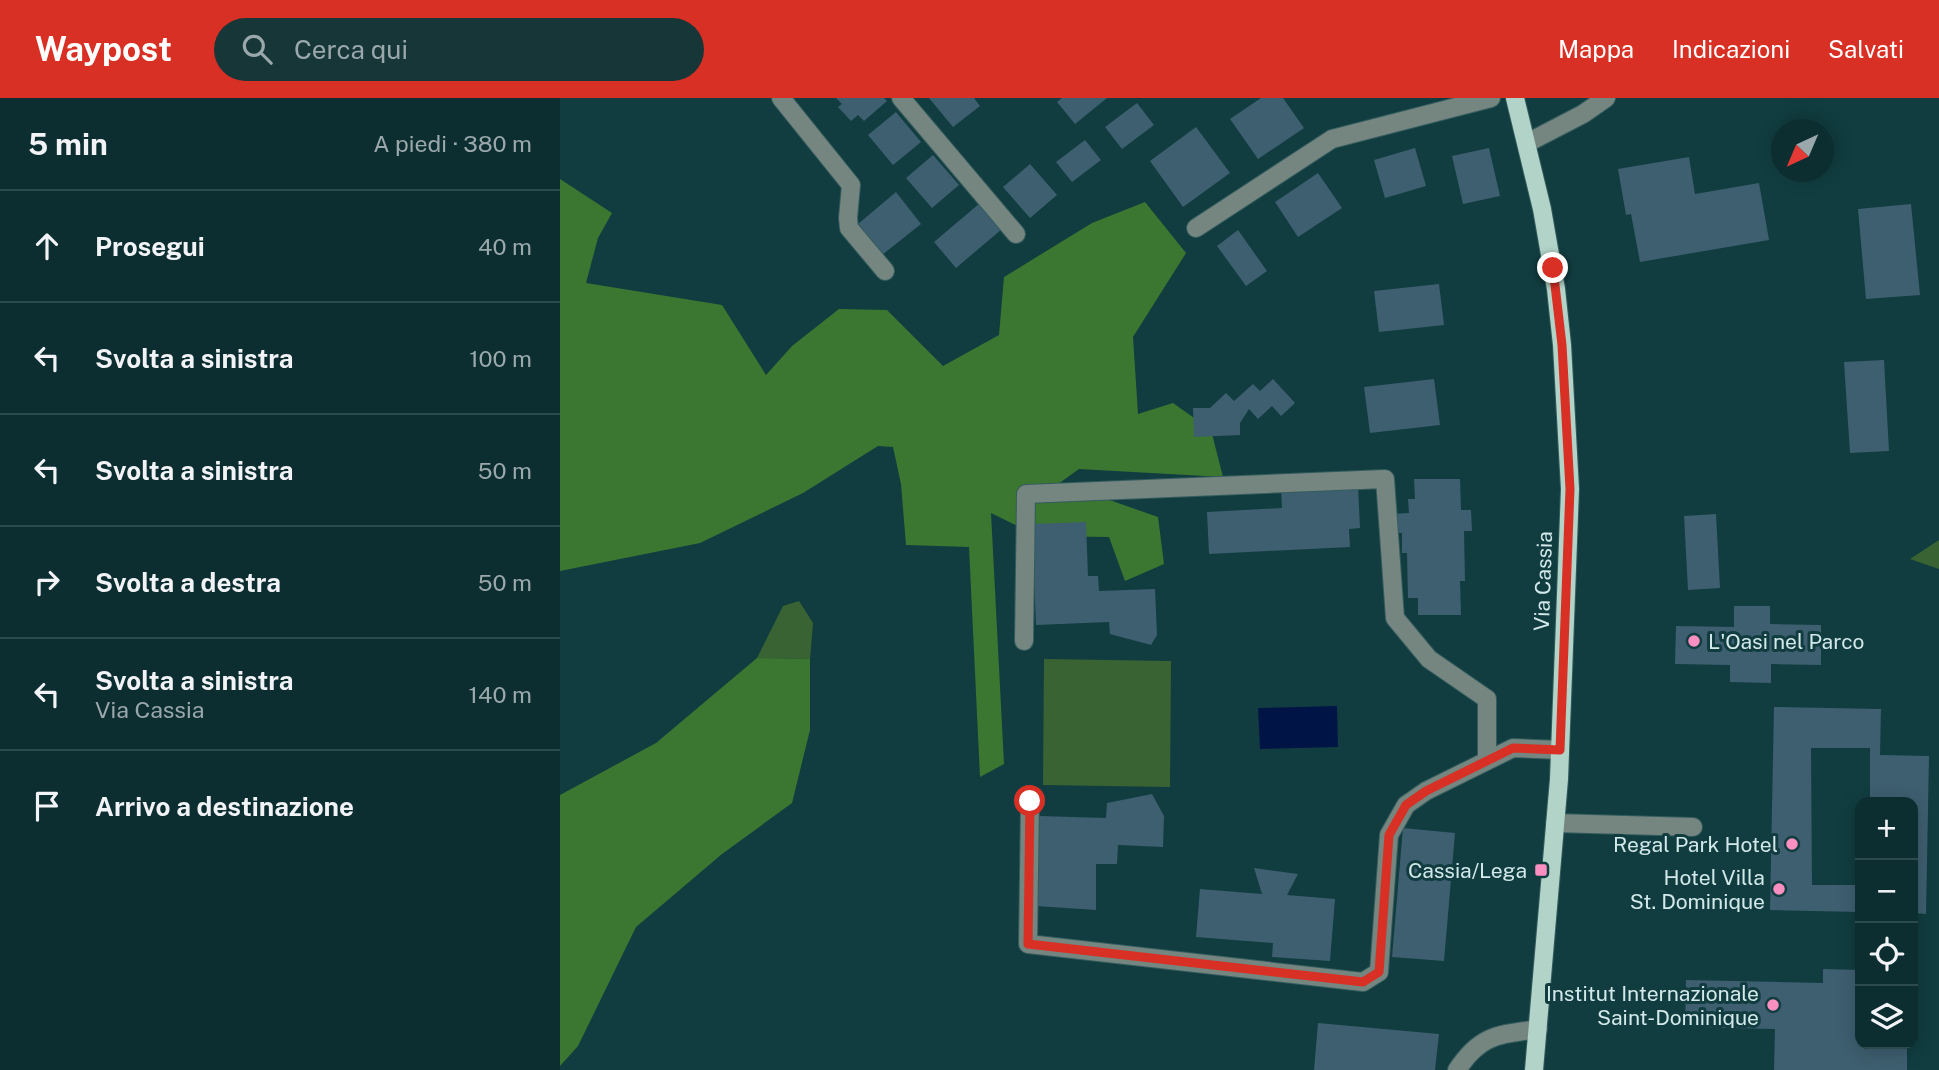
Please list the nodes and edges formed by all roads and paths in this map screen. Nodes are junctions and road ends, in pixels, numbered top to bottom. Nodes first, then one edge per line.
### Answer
1 (781, 98) edge
2 (901, 98) edge
3 (1491, 98) edge
4 (1515, 98) edge
5 (1606, 98) edge
6 (1527, 142) junction
7 (1196, 228) dead end
8 (1016, 234) dead end
9 (885, 271) dead end
10 (1024, 641) dead end
11 (1560, 750) junction
12 (1487, 759) junction
13 (1030, 801) dead end
14 (1555, 823) junction
15 (1693, 827) dead end
16 (1538, 1029) junction
17 (1457, 1070) edge
18 (1534, 1070) edge

1 - 9 street
2 - 8 street
3 - 7 street
4 - 6 main road, Via Cassia
5 - 6 street
6 - 11 main road, Via Cassia
10 - 12 street
11 - 12 street
11 - 14 main road, Via Cassia
12 - 13 street
14 - 15 street
14 - 16 main road, Via Cassia
16 - 17 street
16 - 18 main road, Via Cassia

